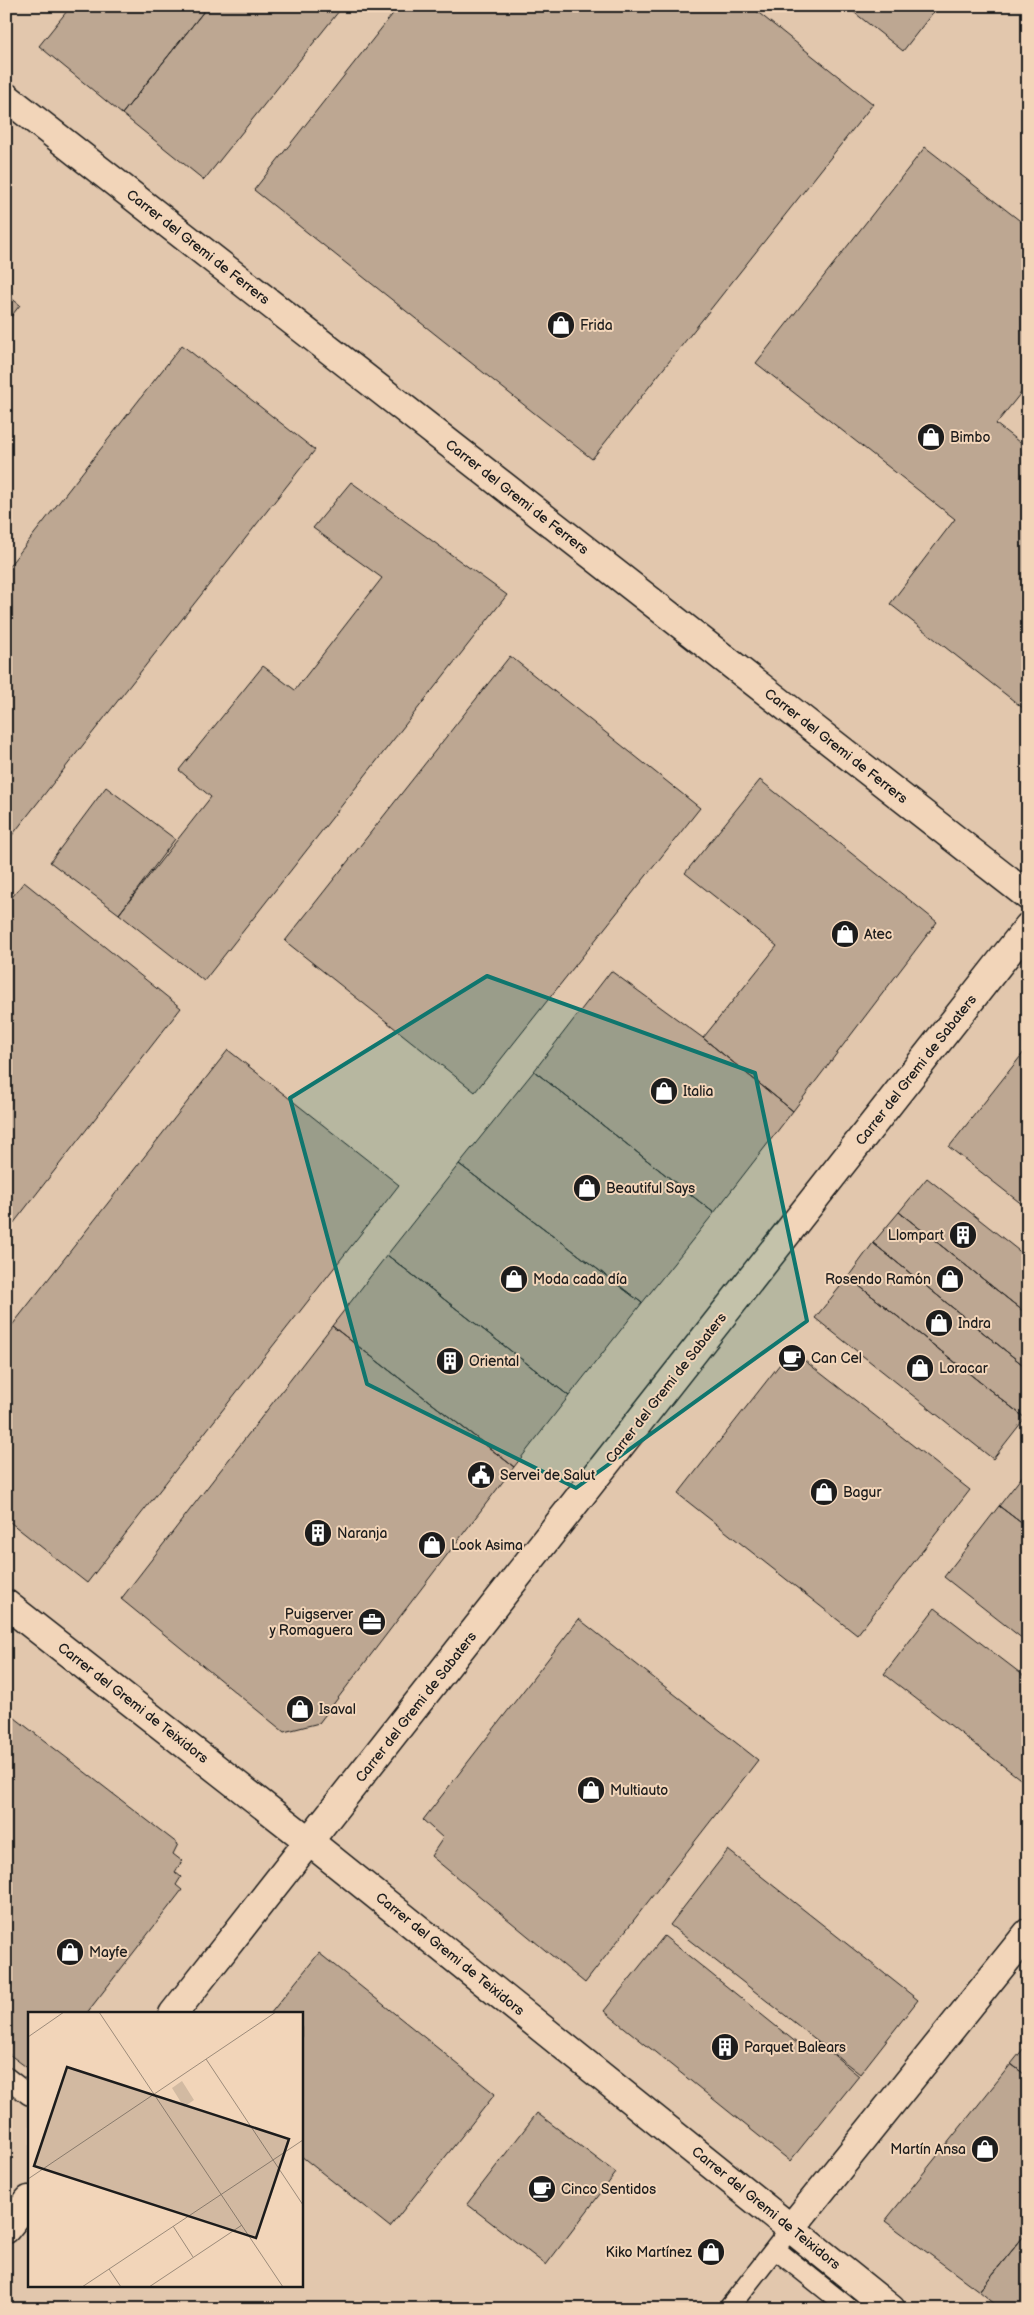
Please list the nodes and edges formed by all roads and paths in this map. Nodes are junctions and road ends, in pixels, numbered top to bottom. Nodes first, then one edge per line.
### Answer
1 (6, 97) edge
2 (1028, 896) edge
3 (1028, 927) edge
4 (6, 1604) edge
5 (310, 1842) junction
6 (1028, 1933) edge
7 (175, 2012) edge
8 (6, 2077) edge
9 (28, 2094) edge
10 (28, 2201) edge
11 (6, 2229) edge
12 (783, 2239) junction
13 (728, 2309) edge
14 (850, 2309) edge
15 (891, 2309) edge

1 - 2 street, Carrer del Gremi de Ferrers
3 - 5 street, Carrer del Gremi de Sabaters
4 - 5 street, Carrer del Gremi de Teixidors
5 - 7 street, Carrer del Gremi de Sabaters
5 - 12 street, Carrer del Gremi de Teixidors
6 - 12 street
8 - 9 lane
10 - 11 street
12 - 13 lane
12 - 14 lane
12 - 15 street, Carrer del Gremi de Teixidors

